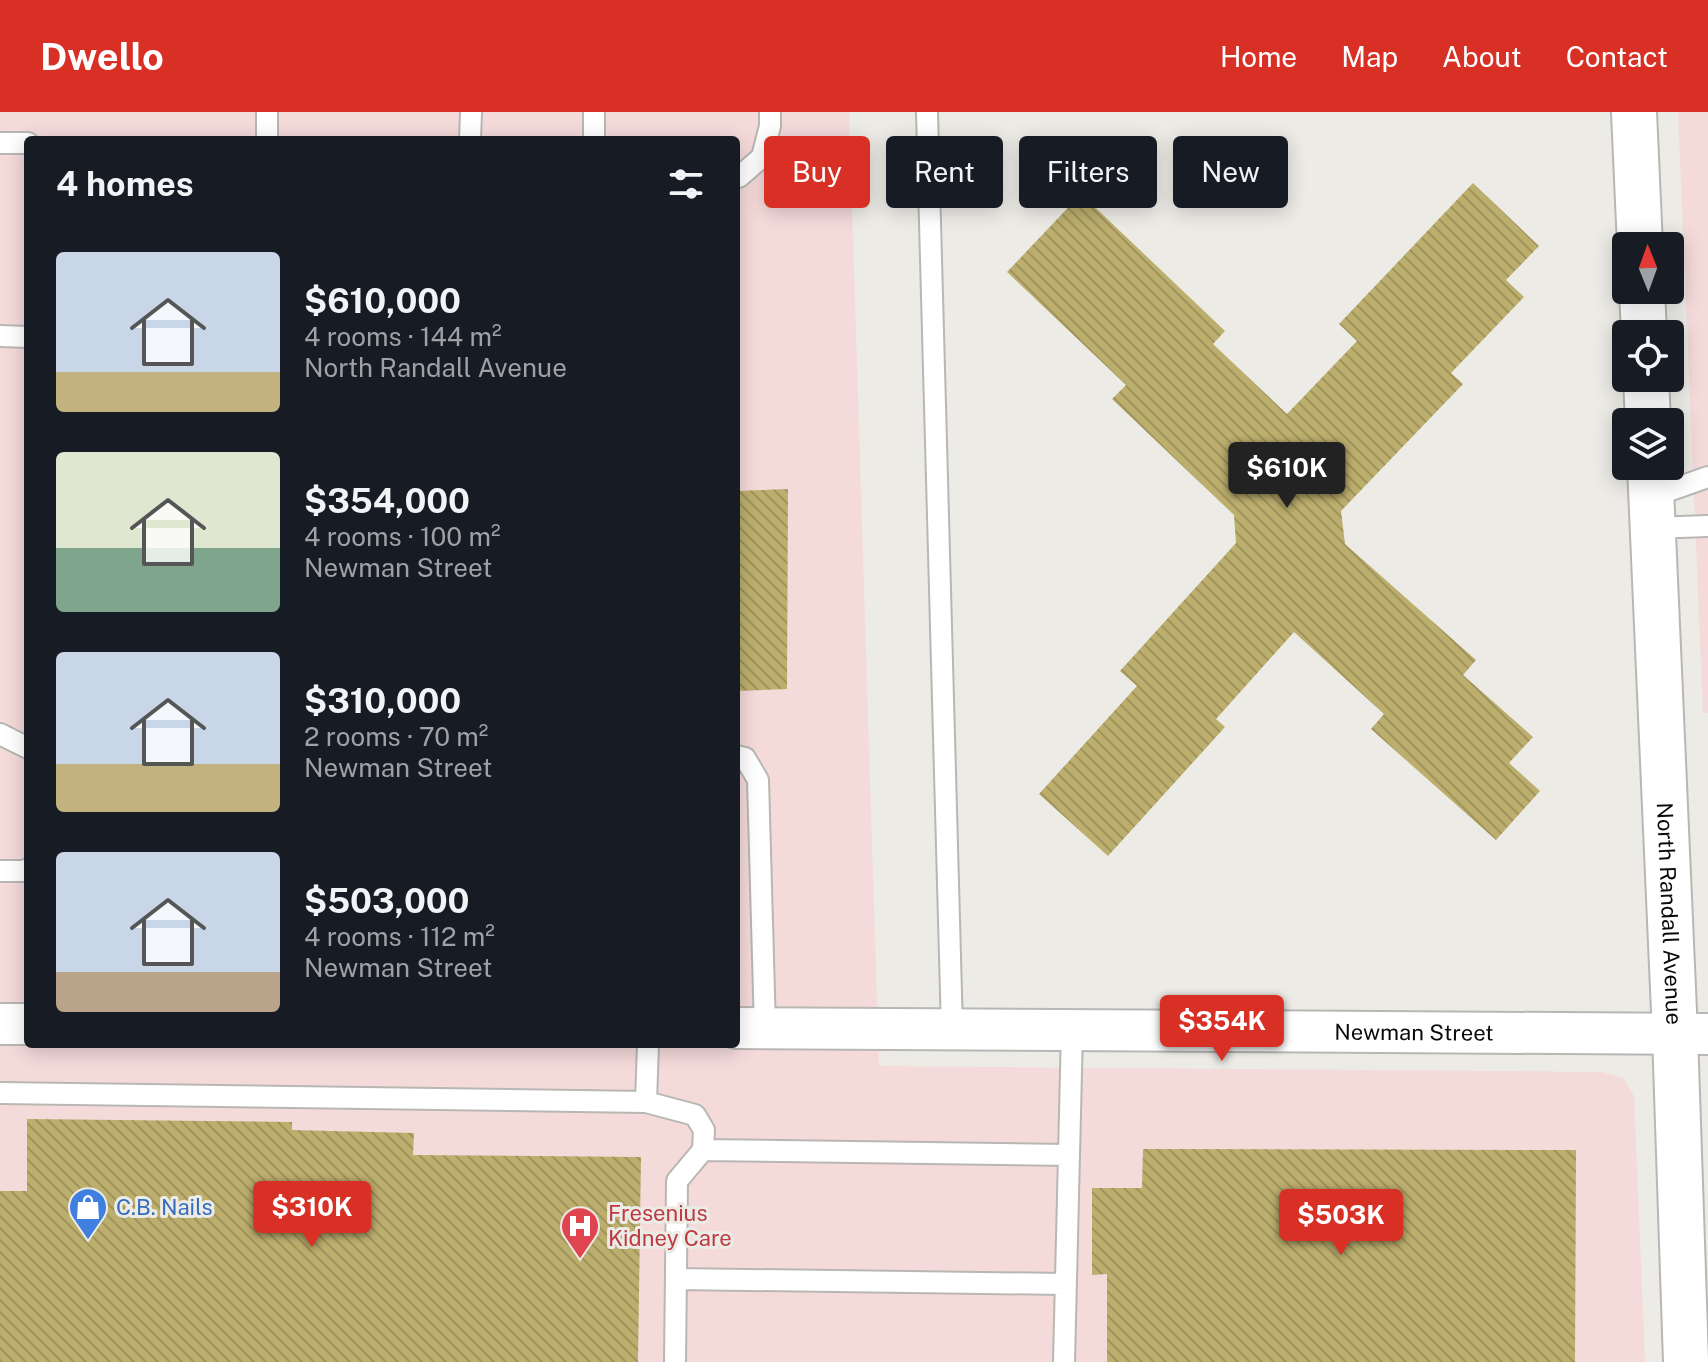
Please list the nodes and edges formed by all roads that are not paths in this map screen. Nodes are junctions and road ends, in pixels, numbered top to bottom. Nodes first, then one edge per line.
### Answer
1 (267, 112) edge
2 (471, 112) edge
3 (594, 112) edge
4 (770, 112) edge
5 (927, 112) edge
6 (1634, 112) edge
7 (267, 136) edge
8 (470, 136) edge
9 (594, 136) edge
10 (0, 143) edge
11 (24, 143) edge
12 (740, 176) edge
13 (1639, 232) edge
14 (0, 336) edge
15 (24, 337) edge
16 (1708, 477) edge
17 (1651, 497) edge
18 (1708, 526) edge
19 (0, 734) edge
20 (24, 746) edge
21 (740, 757) edge
22 (0, 871) edge
23 (24, 871) edge
24 (0, 1024) edge
25 (24, 1024) edge
26 (751, 1028) edge
27 (952, 1030) junction
28 (1072, 1030) junction
29 (1692, 1034) edge
30 (648, 1048) edge
31 (0, 1093) edge
32 (646, 1102) junction
33 (703, 1150) junction
34 (1069, 1155) junction
35 (1695, 1249) edge
36 (676, 1279) junction
37 (1065, 1284) junction
38 (675, 1362) edge
39 (1064, 1362) edge
40 (1686, 1362) edge

1 - 7 lane
2 - 8 lane
3 - 9 lane
4 - 12 lane
5 - 27 lane
6 - 13 street
10 - 11 lane
14 - 15 lane
16 - 17 lane
17 - 18 lane
17 - 29 street, North Randall Avenue
19 - 20 lane
21 - 26 lane
22 - 23 lane
24 - 25 street
26 - 27 street, Newman Street
27 - 28 street, Newman Street
28 - 29 street, Newman Street
28 - 34 lane
29 - 35 street, North Randall Avenue
30 - 32 lane
31 - 32 lane
32 - 33 lane
33 - 34 lane
33 - 36 lane
34 - 37 lane
35 - 40 street, North Randall Avenue
36 - 37 lane
36 - 38 lane
37 - 39 lane

